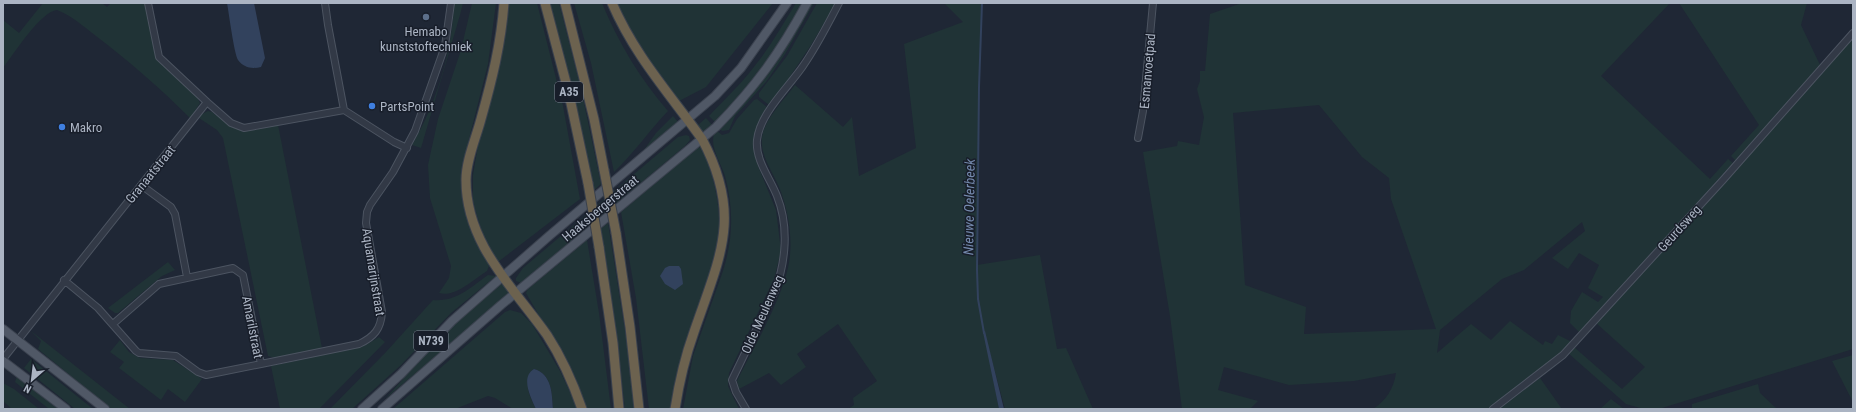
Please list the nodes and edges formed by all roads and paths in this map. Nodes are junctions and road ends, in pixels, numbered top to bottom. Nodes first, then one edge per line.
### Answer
1 (148, 3) edge
2 (326, 3) edge
3 (451, 3) edge
4 (504, 3) edge
5 (546, 3) edge
6 (565, 3) edge
7 (612, 3) edge
8 (786, 3) edge
9 (807, 3) edge
10 (839, 3) edge
11 (1153, 3) edge
12 (1853, 33) edge
13 (207, 102) junction
14 (344, 110) junction
15 (688, 120) junction
16 (1138, 138) dead end
17 (702, 139) junction
18 (407, 148) junction
19 (141, 184) junction
20 (504, 276) junction
21 (187, 277) junction
22 (64, 280) junction
23 (516, 293) junction
24 (113, 324) junction
25 (3, 329) edge
26 (18, 341) junction
27 (3, 360) edge
28 (260, 364) junction
29 (66, 409) edge
30 (105, 409) edge
31 (362, 409) edge
32 (382, 409) edge
33 (582, 409) edge
34 (619, 409) edge
35 (639, 409) edge
36 (675, 409) edge
37 (746, 409) edge
38 (1493, 409) edge

1 - 13 street
2 - 14 street
3 - 18 street, Aquamarijnstraat
4 - 20 highway
5 - 34 highway, A35, bridge
6 - 35 highway, A35, bridge
7 - 15 highway
8 - 15 main road, Haaksbergerstraat / N739
9 - 17 main road, Haaksbergerstraat / N739
10 - 37 street, Olde Meulenweg
11 - 16 street, Esmanvoetpad
12 - 38 street, Geurdsweg
13 - 14 street
13 - 19 street, Granaatstraat
14 - 18 street
15 - 17 highway
15 - 20 main road, Haaksbergerstraat / N739
17 - 23 main road, Haaksbergerstraat / N739
17 - 36 highway
18 - 28 street, Aquamarijnstraat
19 - 21 street
19 - 22 street, Granaatstraat
20 - 23 highway
20 - 31 main road, Haaksbergerstraat / N739
21 - 24 street, Amarilstraat
21 - 28 street, Amarilstraat
22 - 24 street, Amarilstraat
22 - 26 street, Granaatstraat
23 - 32 main road, Haaksbergerstraat / N739
23 - 33 highway
24 - 28 street, Amarilstraat
25 - 26 main road
26 - 27 street, Granaatstraat
26 - 30 main road
27 - 29 main road

